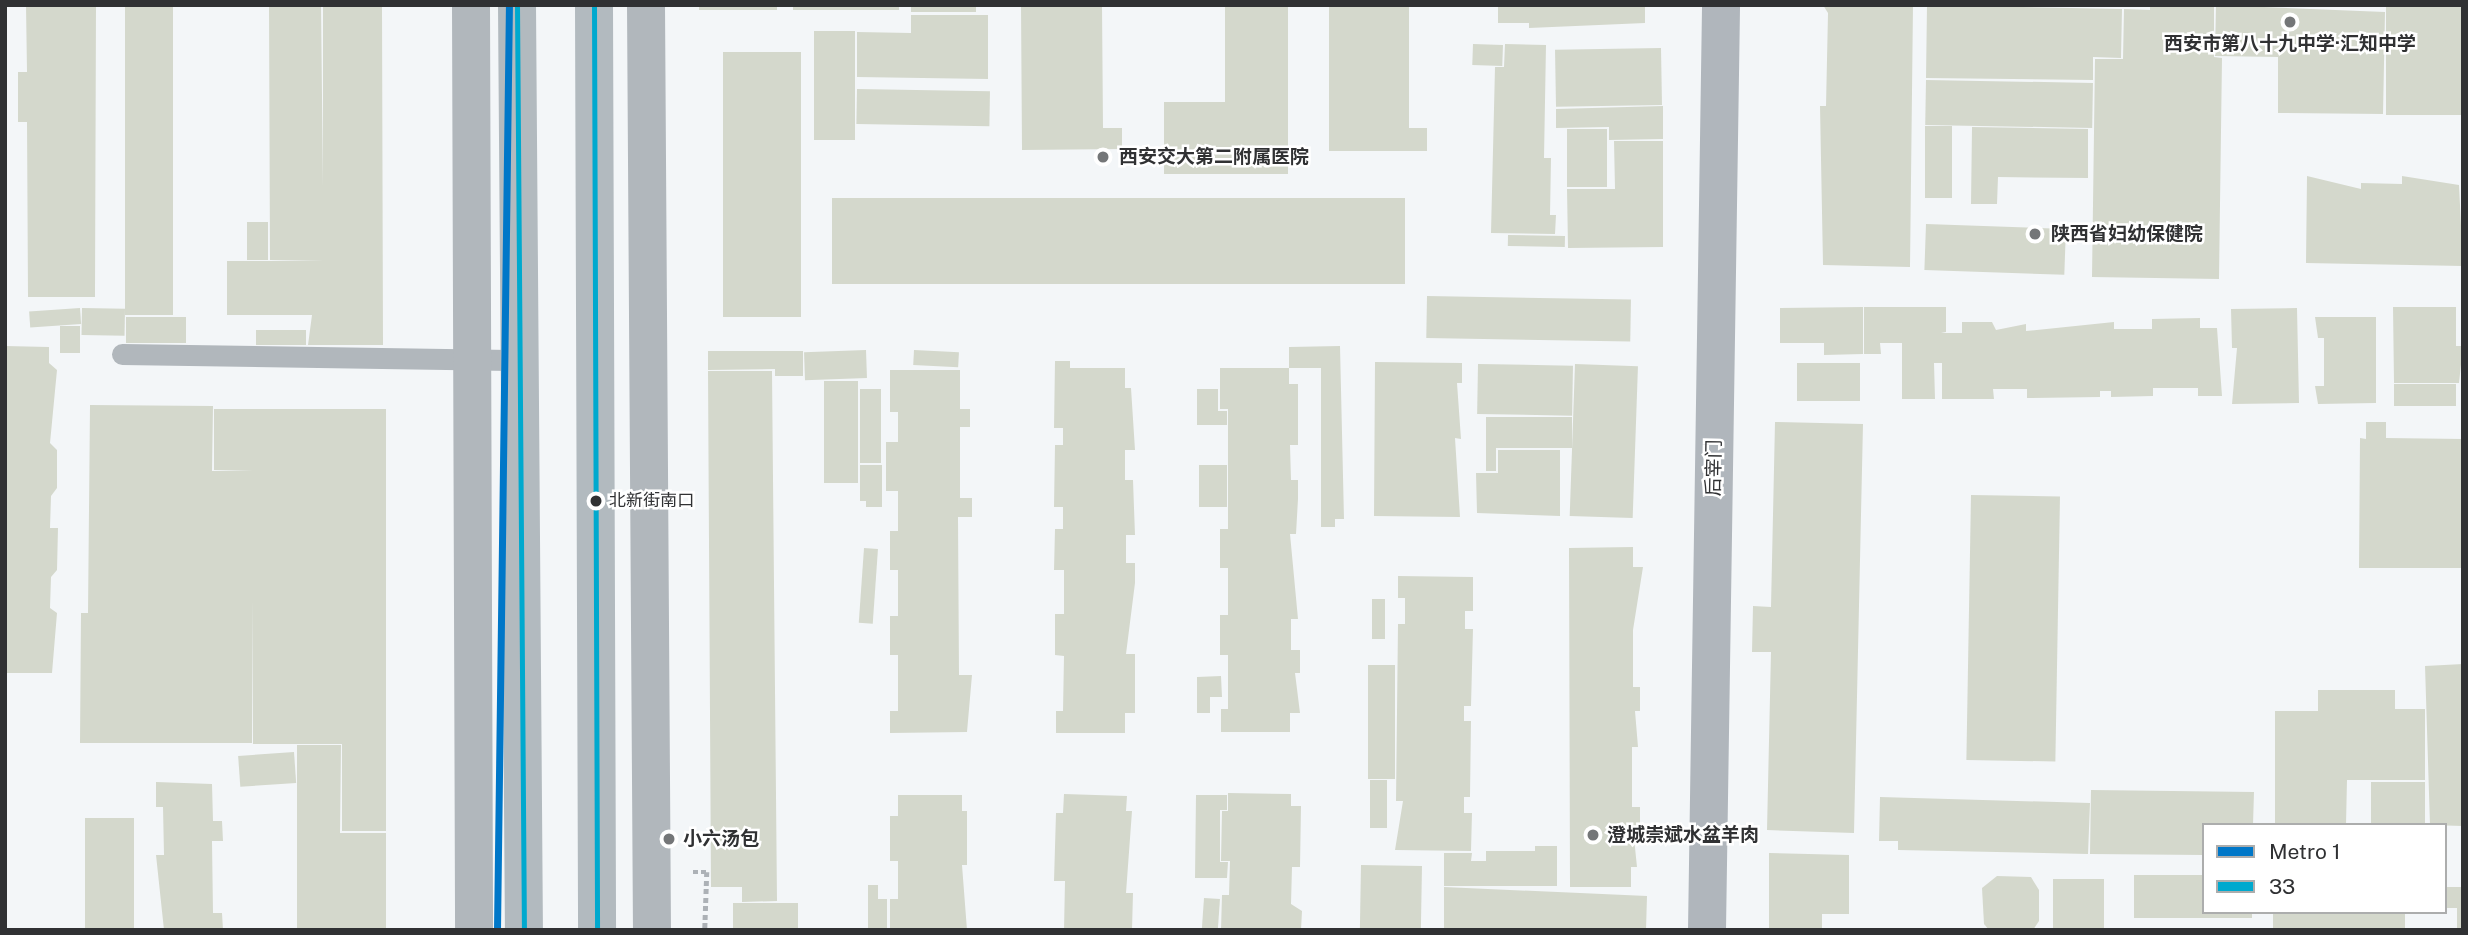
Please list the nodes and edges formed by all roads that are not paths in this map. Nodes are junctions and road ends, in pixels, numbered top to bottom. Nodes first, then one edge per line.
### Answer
1 (471, 5) edge
2 (517, 5) edge
3 (594, 5) edge
4 (646, 5) edge
5 (1721, 5) edge
6 (122, 354) dead end
7 (472, 359) junction
8 (523, 360) junction
9 (474, 930) edge
10 (524, 930) edge
11 (597, 930) edge
12 (652, 930) edge
13 (1707, 930) edge

1 - 7 street
2 - 8 main road
3 - 11 main road
4 - 12 street
5 - 13 street, 后宰门
6 - 7 lane
7 - 8 lane
7 - 9 street
8 - 10 main road

